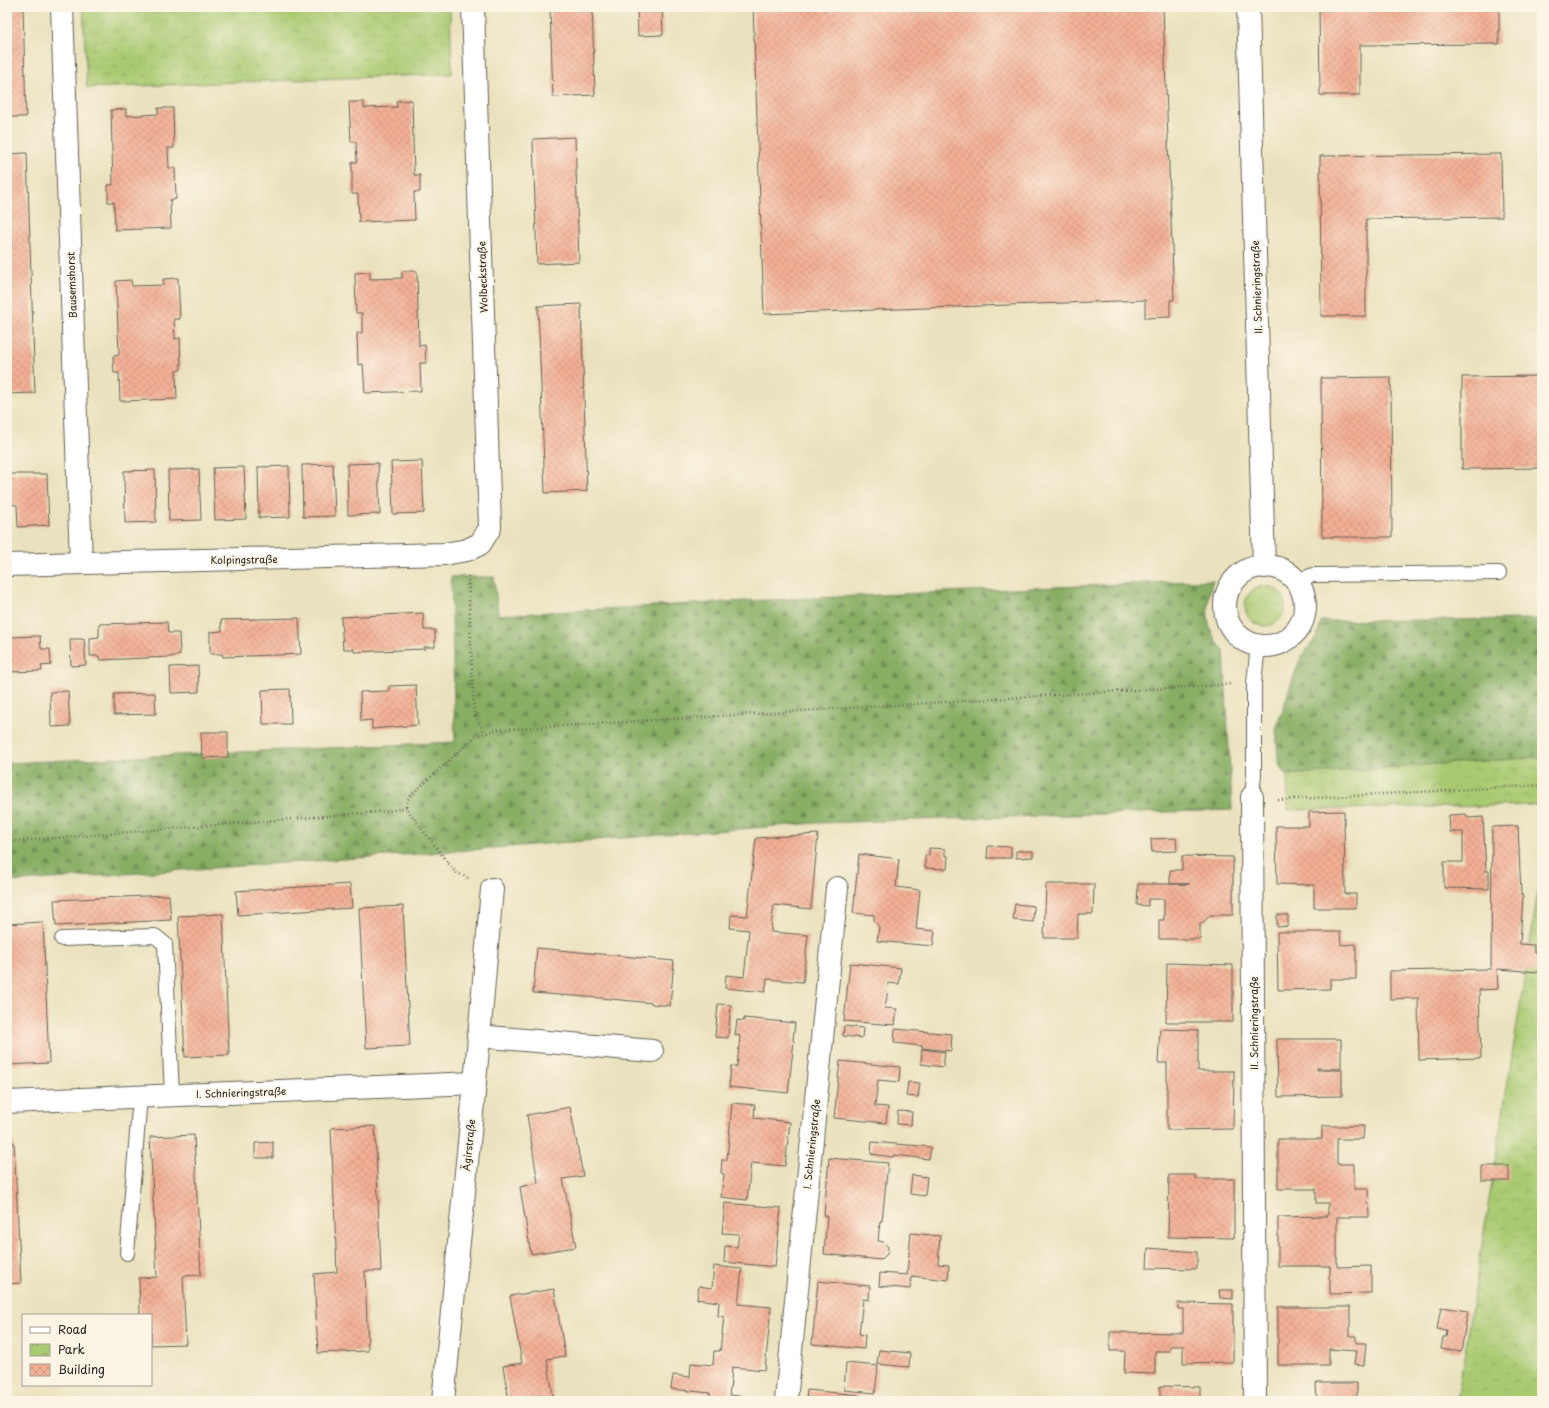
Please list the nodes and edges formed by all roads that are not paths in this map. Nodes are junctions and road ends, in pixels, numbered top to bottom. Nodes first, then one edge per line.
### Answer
1 (62, 7) edge
2 (472, 7) edge
3 (1248, 7) edge
4 (474, 547) joint
5 (81, 563) junction
6 (7, 566) edge
7 (1264, 567) junction
8 (1499, 573) dead end
9 (1296, 581) junction
10 (1258, 645) junction
11 (1252, 797) joint
12 (837, 888) dead end
13 (492, 889) road end
14 (62, 939) dead end
15 (478, 1036) junction
16 (652, 1051) dead end
17 (475, 1083) junction
18 (172, 1095) junction
19 (140, 1097) junction
20 (7, 1102) edge
21 (127, 1253) dead end
22 (443, 1401) edge
23 (786, 1401) edge
24 (1255, 1401) edge

1 - 5 street, Bausemshorst
2 - 4 street, Wolbeckstraße
3 - 7 street, II. Schnieringstraße
4 - 5 street, Kolpingstraße
5 - 6 street, Kolpingstraße
7 - 9 street
7 - 10 street
8 - 9 lane
9 - 10 street
10 - 11 lane, II. Schnieringstraße
11 - 24 street, II. Schnieringstraße
12 - 23 street, I. Schnieringstraße
13 - 15 street, Ägirstraße
14 - 18 lane
15 - 16 street
15 - 17 street, Ägirstraße
17 - 18 street, I. Schnieringstraße
17 - 22 street, Ägirstraße
18 - 19 street, I. Schnieringstraße
19 - 20 street, I. Schnieringstraße
19 - 21 lane

